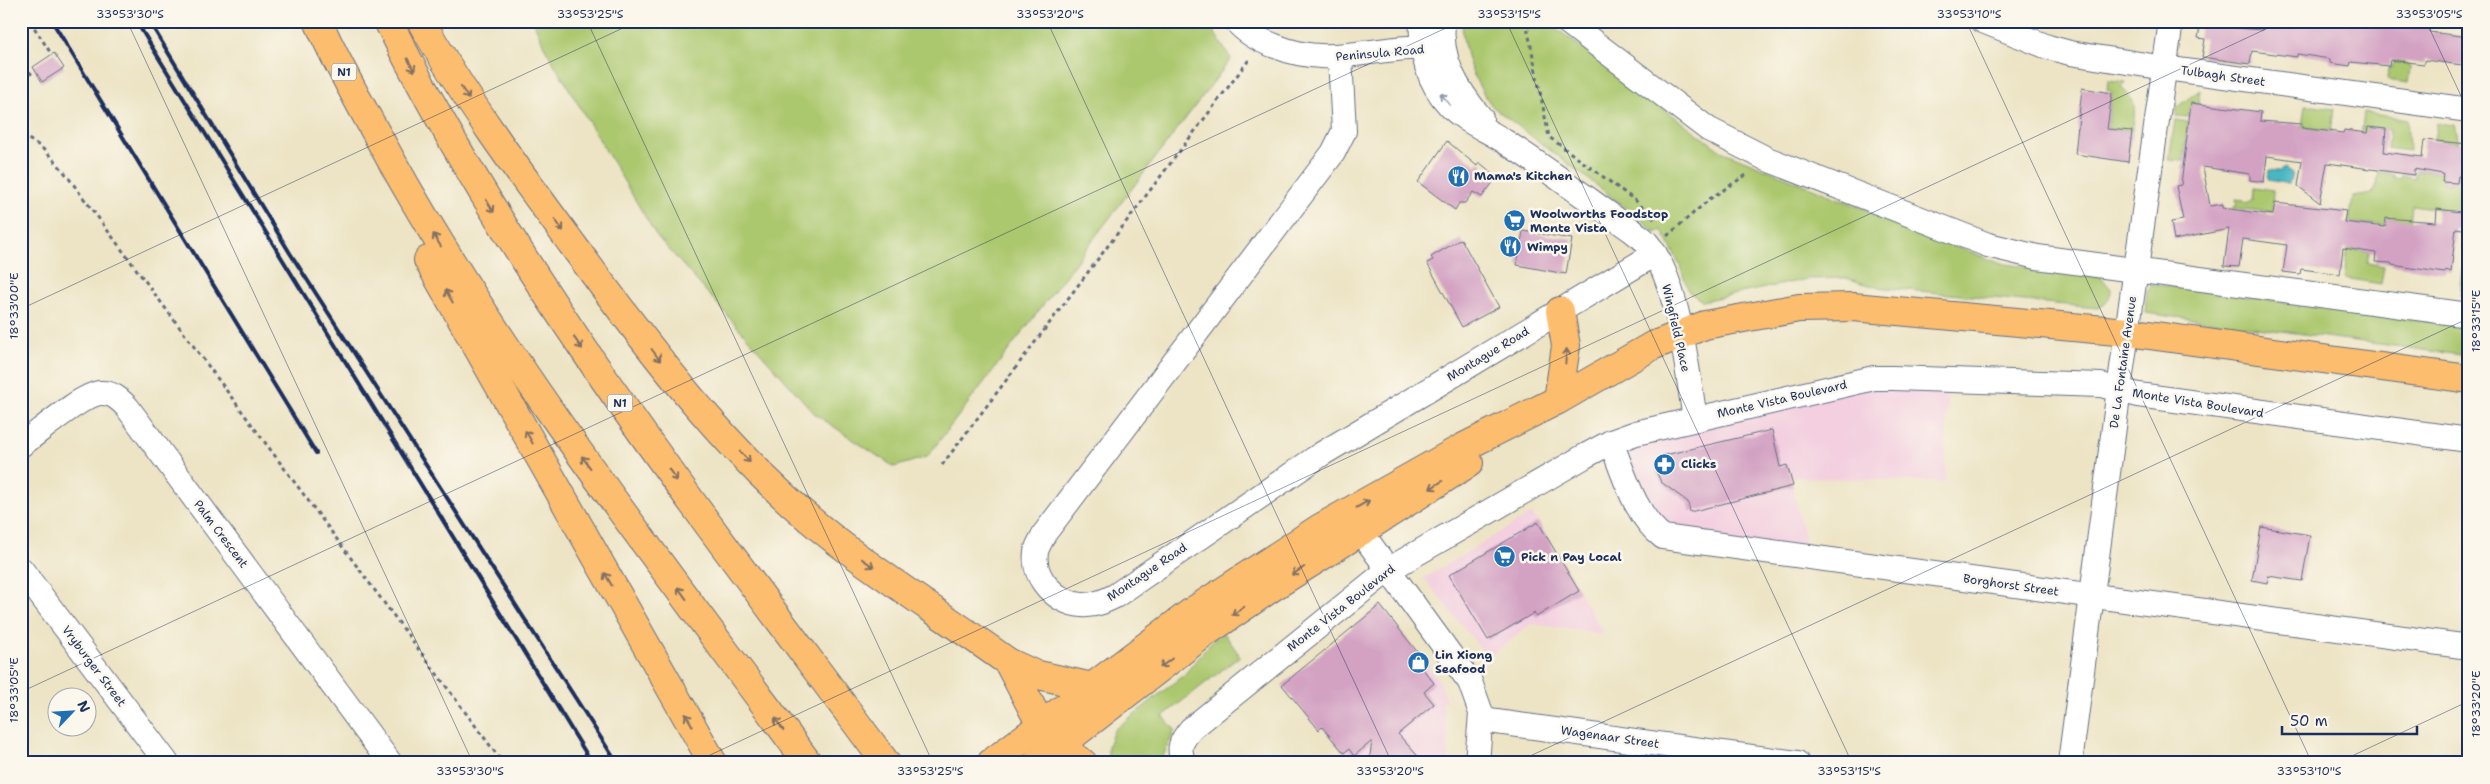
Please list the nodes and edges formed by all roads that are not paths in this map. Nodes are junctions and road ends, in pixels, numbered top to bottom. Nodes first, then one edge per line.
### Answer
1 (388, 21) edge
2 (421, 21) edge
3 (1236, 21) edge
4 (1422, 21) edge
5 (1442, 21) edge
6 (1566, 21) edge
7 (1983, 21) edge
8 (2171, 21) edge
9 (320, 27) edge
10 (1432, 48) junction
11 (1340, 58) junction
12 (2165, 68) junction
13 (2469, 110) edge
14 (1655, 254) junction
15 (2136, 270) junction
16 (1560, 311) junction
17 (2469, 315) edge
18 (2127, 332) junction
19 (1680, 333) junction
20 (2469, 379) edge
21 (2118, 389) junction
22 (1558, 400) junction
23 (1695, 419) junction
24 (1515, 422) junction
25 (2469, 440) edge
26 (1611, 442) junction
27 (21, 445) edge
28 (1320, 528) junction
29 (1361, 532) junction
30 (21, 569) edge
31 (1388, 570) junction
32 (2094, 596) junction
33 (2469, 647) edge
34 (1008, 662) junction
35 (1092, 687) junction
36 (1482, 720) junction
37 (1041, 725) junction
38 (1060, 747) junction
39 (167, 763) edge
40 (390, 763) edge
41 (712, 763) edge
42 (808, 763) edge
43 (886, 763) edge
44 (991, 763) edge
45 (1037, 763) edge
46 (1084, 763) edge
47 (1184, 763) edge
48 (1477, 763) edge
49 (1797, 763) edge
50 (2070, 763) edge

1 -> 43 main road, N1
2 -> 34 main road
3 - 11 street, Peninsula Road
4 - 10 street
5 - 10 street
6 - 15 street
7 - 12 street, Tulbagh Street
8 - 12 street, De La Fontaine Avenue
41 -> 9 main road
42 -> 9 main road, N1
10 - 11 street, Peninsula Road
10 - 14 street, Wingfield Place
11 - 16 street, Montague Road
12 - 13 street, Tulbagh Street
12 - 15 street, De La Fontaine Avenue
14 - 16 street, Montague Road
14 - 19 street, Wingfield Place
15 - 17 street
15 - 18 street, De La Fontaine Avenue
22 -> 16 main road
18 - 19 main road
18 - 20 main road
18 - 21 street, De La Fontaine Avenue
19 - 22 main road
19 - 23 street, Wingfield Place
21 - 23 street, Monte Vista Boulevard
21 - 25 street, Monte Vista Boulevard
21 - 32 street, De La Fontaine Avenue
22 - 24 main road
23 - 26 street, Monte Vista Boulevard
28 -> 24 main road
24 -> 29 main road
26 - 31 street, Monte Vista Boulevard
26 - 32 street, Borghorst Street
27 - 40 street, Palm Crescent
28 - 29 street
28 - 35 main road
29 - 31 street
29 -> 38 main road
30 - 39 street, Vryburger Street
31 - 36 street
31 - 47 street, Monte Vista Boulevard
32 - 33 street, Borghorst Street
32 - 50 street, De La Fontaine Avenue
34 - 35 main road
34 - 37 main road
35 - 37 main road
36 - 48 street
36 - 49 street, Wagenaar Street
37 - 38 main road
37 - 44 main road
38 - 45 main road
38 - 46 main road

